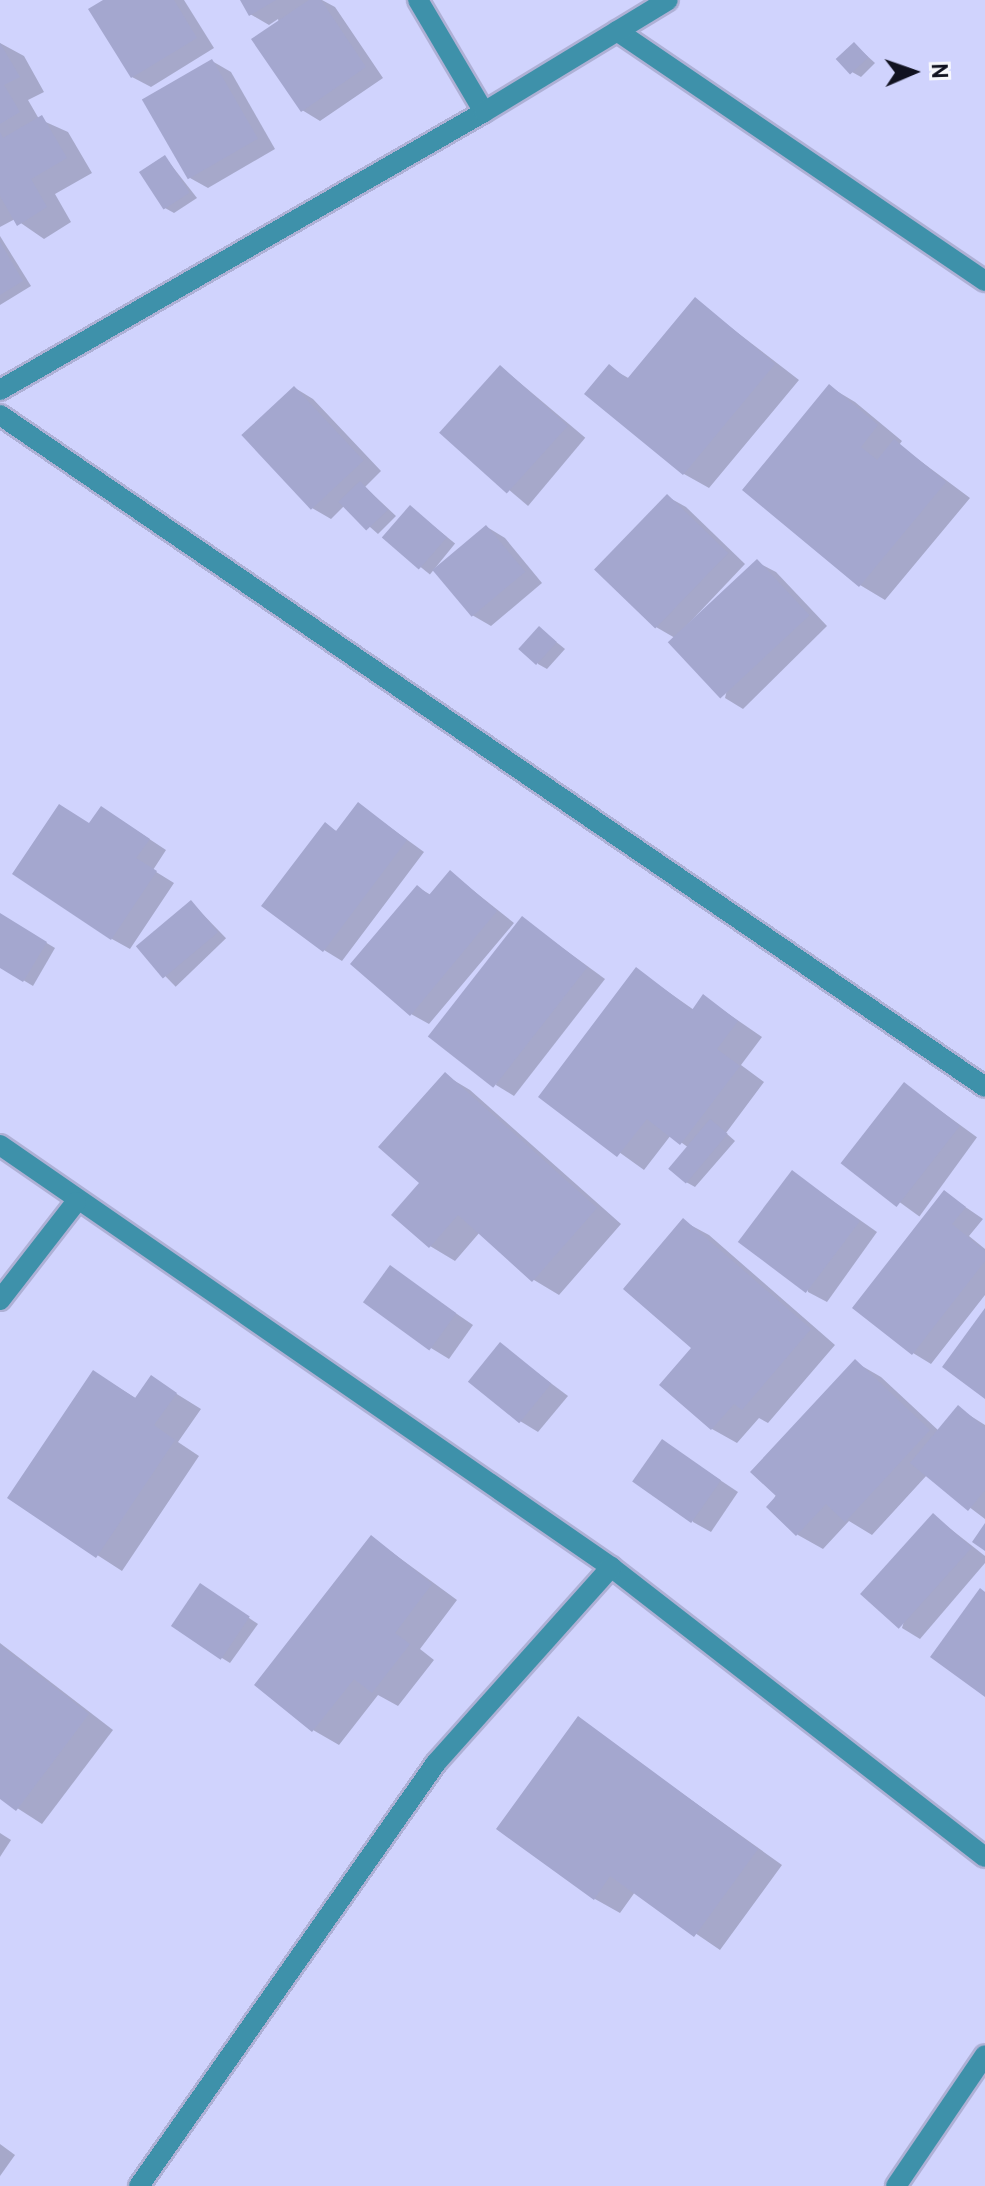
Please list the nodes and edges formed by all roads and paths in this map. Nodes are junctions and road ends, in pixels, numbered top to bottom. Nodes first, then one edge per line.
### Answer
1 (418, 0) edge
2 (668, 0) edge
3 (617, 31) junction
4 (484, 112) junction
5 (985, 281) edge
6 (0, 390) edge
7 (0, 415) edge
8 (985, 1087) edge
9 (0, 1145) edge
10 (76, 1202) junction
11 (0, 1300) edge
12 (611, 1567) junction
13 (985, 1857) edge
14 (985, 2055) edge
15 (139, 2186) edge
16 (896, 2186) edge

1 - 4 street
2 - 3 street
3 - 4 street
3 - 5 street
4 - 6 street
7 - 8 street
9 - 10 street
10 - 11 street
10 - 12 street
12 - 13 street
12 - 15 street
14 - 16 street

